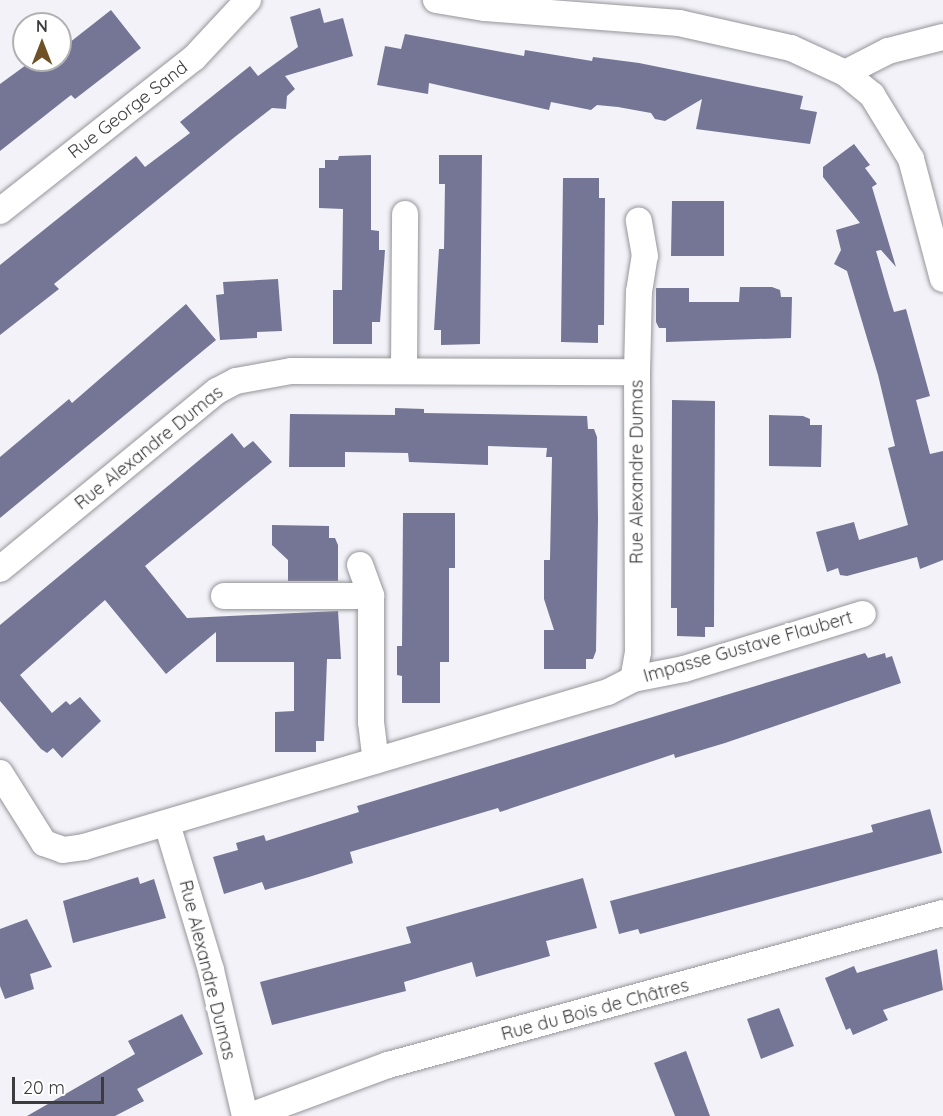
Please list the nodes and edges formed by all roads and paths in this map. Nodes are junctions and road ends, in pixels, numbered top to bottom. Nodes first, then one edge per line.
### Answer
1 (248, 0) edge
2 (436, 0) edge
3 (943, 37) edge
4 (845, 73) junction
5 (0, 211) edge
6 (405, 214) dead end
7 (639, 221) dead end
8 (943, 279) edge
9 (404, 370) junction
10 (637, 372) junction
11 (360, 565) dead end
12 (0, 569) edge
13 (224, 596) dead end
14 (371, 596) junction
15 (863, 614) dead end
16 (633, 679) junction
17 (376, 761) junction
18 (0, 773) edge
19 (167, 824) junction
20 (943, 913) edge
21 (245, 1116) edge
22 (250, 1116) edge

1 - 5 street, Rue George Sand
2 - 4 street
3 - 4 street
4 - 8 street
6 - 9 street
7 - 10 street
9 - 10 street, Rue Alexandre Dumas
9 - 12 street, Rue Alexandre Dumas
10 - 16 street, Rue Alexandre Dumas
11 - 14 street
13 - 14 street
14 - 17 street
15 - 16 street, Impasse Gustave Flaubert
16 - 17 street
17 - 19 street
18 - 19 street
19 - 21 street, Rue Alexandre Dumas
20 - 22 street, Rue du Bois de Châtres

